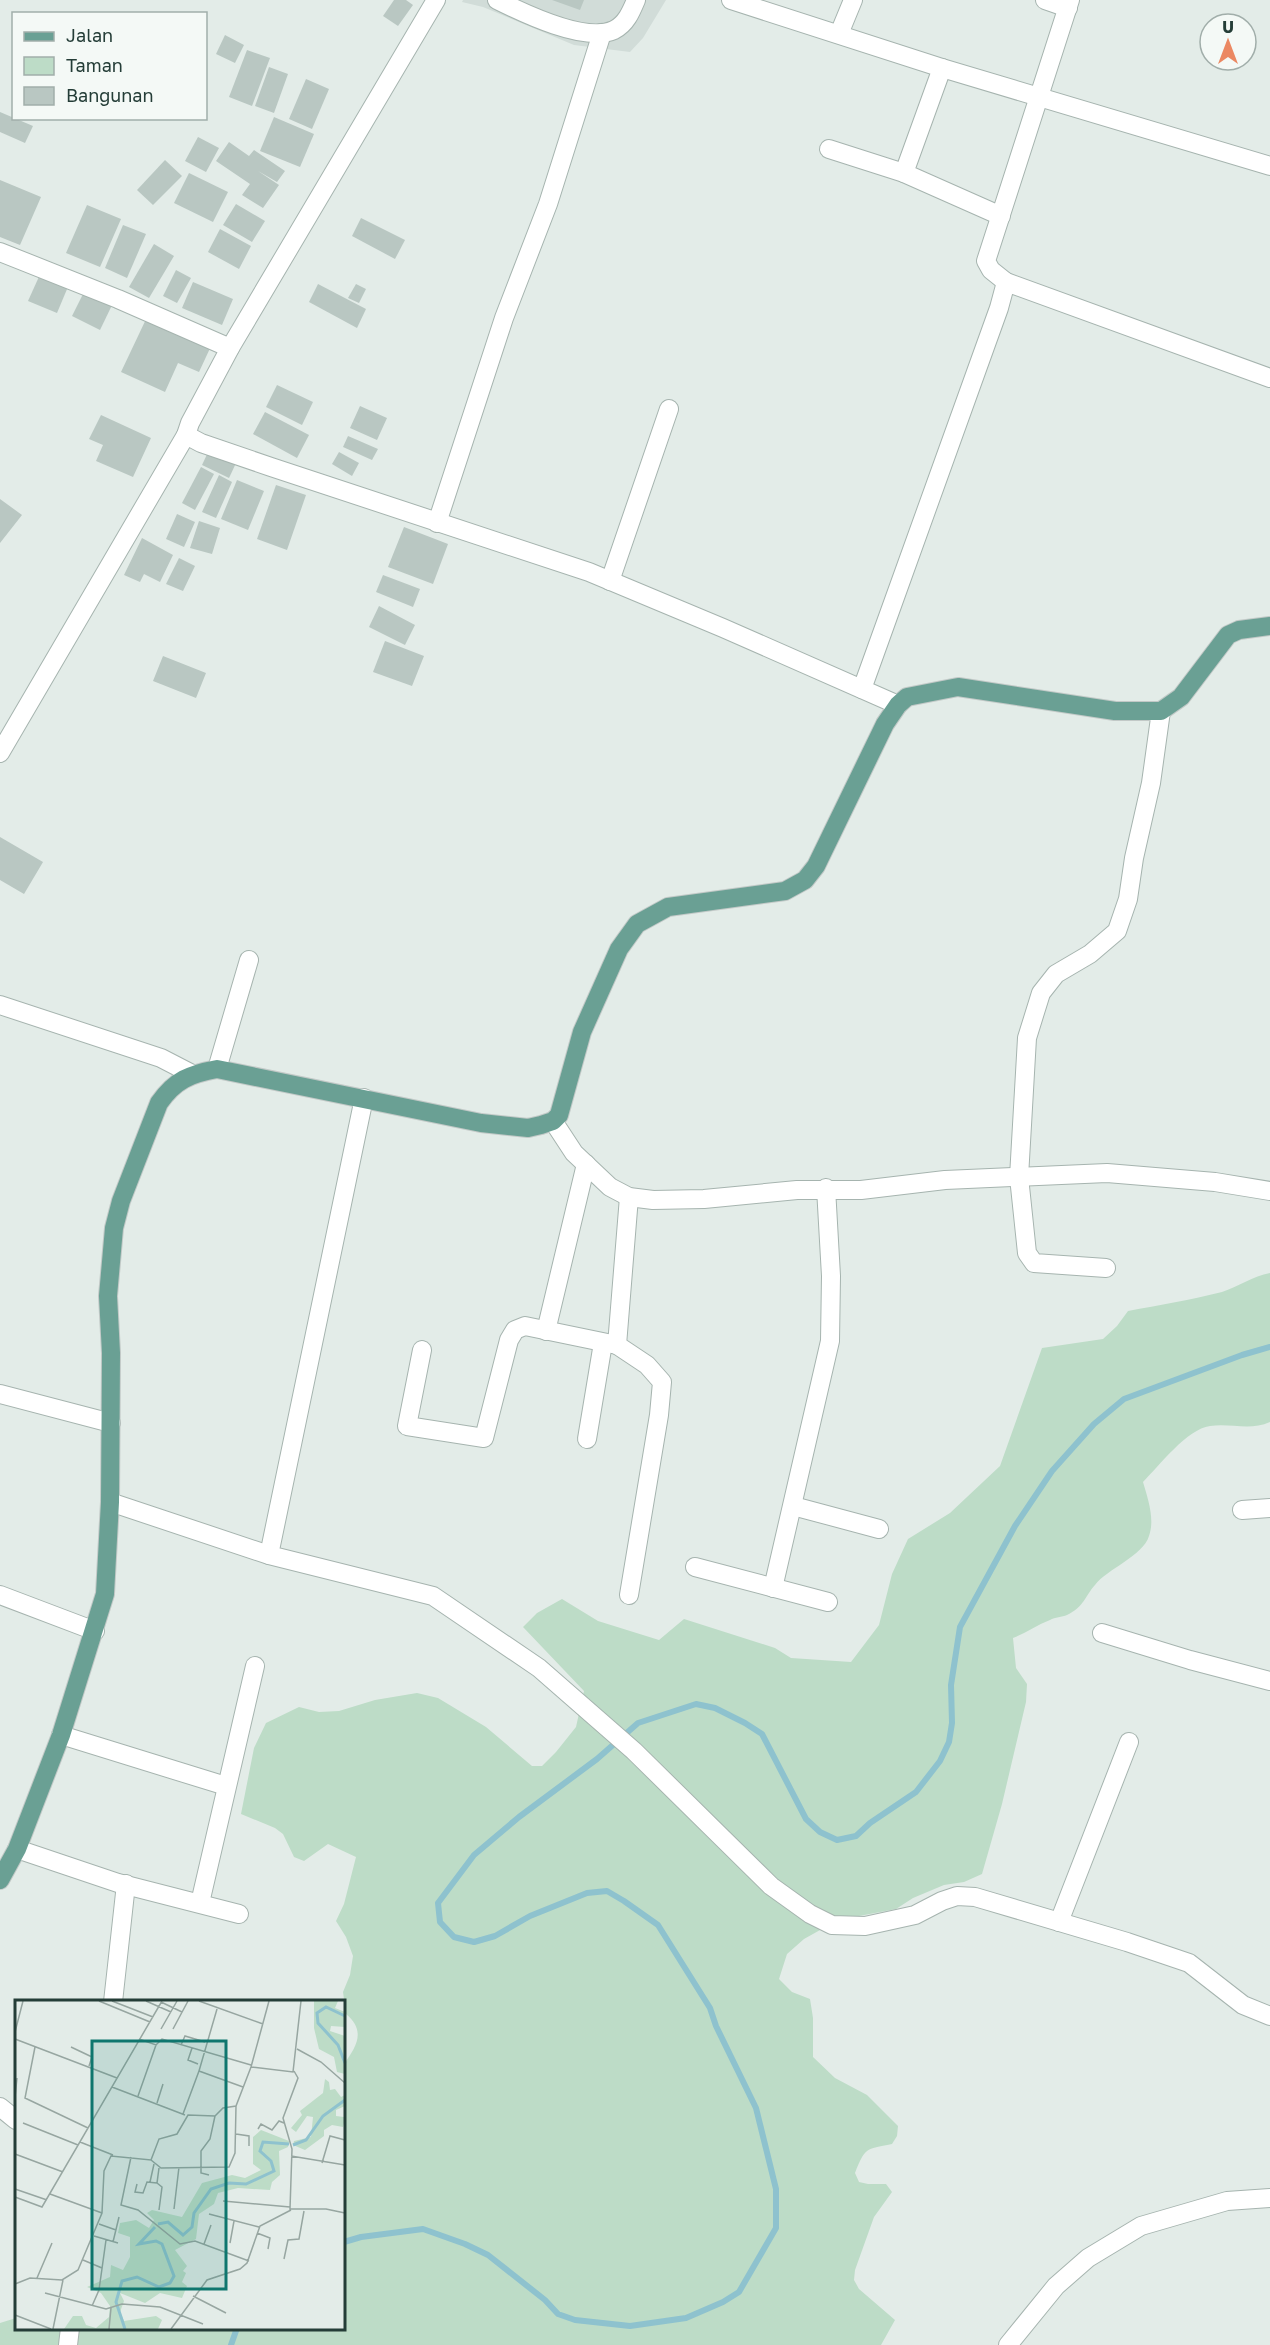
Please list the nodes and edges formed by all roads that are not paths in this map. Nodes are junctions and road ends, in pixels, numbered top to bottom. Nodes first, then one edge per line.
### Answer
1 (436, 0) edge
2 (497, 0) edge
3 (636, 0) edge
4 (731, 0) edge
5 (853, 0) edge
6 (1045, 0) edge
7 (1069, 4) edge
8 (602, 33) junction
9 (839, 34) junction
10 (942, 68) junction
11 (1039, 98) junction
12 (829, 149) dead end
13 (1270, 166) edge
14 (904, 173) junction
15 (1000, 216) junction
16 (0, 252) edge
17 (1006, 282) junction
18 (230, 348) junction
19 (1270, 378) edge
20 (669, 409) dead end
21 (186, 435) junction
22 (437, 523) junction
23 (610, 581) junction
24 (1270, 626) edge
25 (862, 689) junction
26 (898, 705) junction
27 (1161, 711) junction
28 (0, 753) edge
29 (249, 960) dead end
30 (0, 1005) edge
31 (217, 1069) junction
32 (192, 1074) junction
33 (364, 1098) junction
34 (553, 1121) junction
35 (586, 1164) junction
36 (1019, 1177) junction
37 (826, 1188) junction
38 (1270, 1191) edge
39 (629, 1197) junction
40 (1106, 1268) dead end
41 (546, 1331) junction
42 (610, 1344) junction
43 (422, 1350) dead end
44 (0, 1394) edge
45 (111, 1423) junction
46 (588, 1439) dead end
47 (110, 1502) junction
48 (793, 1506) junction
49 (1270, 1508) edge
50 (1242, 1510) dead end
51 (879, 1529) dead end
52 (269, 1555) junction
53 (694, 1567) dead end
54 (773, 1588) junction
55 (0, 1595) edge
56 (629, 1595) dead end
57 (828, 1602) dead end
58 (95, 1631) junction
59 (1102, 1633) dead end
60 (255, 1666) dead end
61 (1270, 1681) edge
62 (61, 1735) junction
63 (1129, 1742) dead end
64 (226, 1786) junction
65 (17, 1850) junction
66 (0, 1880) edge
67 (126, 1884) junction
68 (200, 1903) junction
69 (239, 1914) dead end
70 (1059, 1922) junction
71 (113, 2000) edge
72 (1270, 2016) edge
73 (0, 2107) edge
74 (15, 2119) edge
75 (1270, 2198) edge
76 (70, 2330) edge
77 (68, 2345) edge
78 (1008, 2345) edge

1 - 18 street
2 - 8 street
3 - 8 street
4 - 9 street
5 - 9 street
6 - 7 street
7 - 11 street
8 - 22 street
9 - 10 street
10 - 11 street
10 - 14 street
11 - 13 street
11 - 15 street
12 - 14 street
14 - 15 street
15 - 17 street
16 - 18 street
17 - 19 street
17 - 25 street
18 - 21 street
20 - 23 street
21 - 22 street
21 - 28 street
22 - 23 street
23 - 25 street
24 - 27 main road
25 - 26 street
26 - 27 main road
26 - 34 main road
27 - 36 street
29 - 31 street
30 - 32 street
31 - 32 main road
31 - 33 main road
32 - 45 main road
33 - 34 main road
33 - 52 street
34 - 35 street
35 - 39 street
35 - 41 street
36 - 37 street
36 - 38 street
36 - 40 street
37 - 39 street
37 - 48 street
39 - 42 street
41 - 42 street
41 - 43 street
42 - 46 street
42 - 56 street
44 - 45 street
45 - 47 main road
47 - 52 street
47 - 58 main road
48 - 51 street
48 - 54 street
49 - 50 street
52 - 70 street
53 - 54 street
54 - 57 street
55 - 58 street
58 - 62 main road
59 - 61 street
60 - 64 street
62 - 64 street
62 - 65 main road
63 - 70 street
64 - 68 street
65 - 66 main road
65 - 67 street
67 - 68 street
67 - 71 street
68 - 69 street
70 - 72 street
73 - 74 street
75 - 78 street
76 - 77 street

